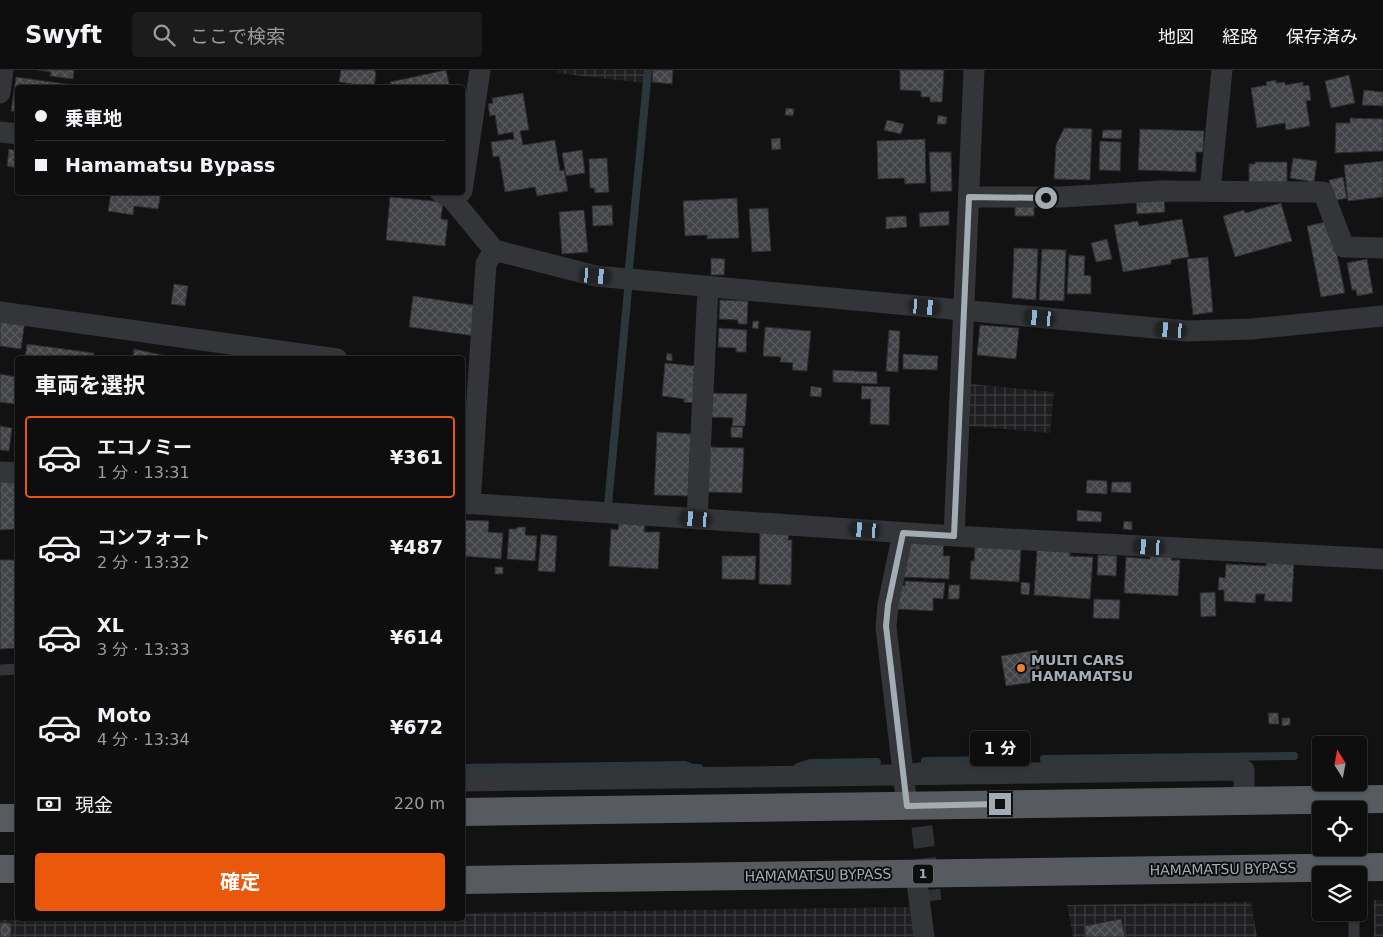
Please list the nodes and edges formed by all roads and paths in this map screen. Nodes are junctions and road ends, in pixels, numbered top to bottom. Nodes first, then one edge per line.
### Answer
1 (3, 70) edge
2 (480, 70) edge
3 (974, 70) edge
4 (1222, 70) edge
5 (0, 92) edge
6 (0, 132) edge
7 (15, 134) edge
8 (465, 142) edge
9 (1210, 191) junction
10 (455, 195) edge
11 (969, 197) junction
12 (1383, 248) edge
13 (494, 250) junction
14 (708, 286) junction
15 (964, 311) junction
16 (0, 312) edge
17 (1383, 316) edge
18 (315, 356) edge
19 (470, 377) edge
20 (0, 472) edge
21 (15, 473) edge
22 (466, 503) edge
23 (696, 519) junction
24 (903, 533) junction
25 (954, 536) junction
26 (1383, 560) edge
27 (15, 669) edge
28 (0, 670) edge
29 (909, 769) junction
30 (1000, 773) junction
31 (465, 781) edge
32 (1383, 799) edge
33 (1244, 801) junction
34 (1000, 804) junction
35 (907, 806) junction
36 (465, 812) edge
37 (0, 818) edge
38 (15, 818) edge
39 (1383, 867) edge
40 (0, 869) edge
41 (15, 869) edge
42 (1367, 869) edge
43 (1312, 871) edge
44 (916, 874) junction
45 (465, 880) edge
46 (15, 886) edge
47 (0, 887) edge
48 (931, 901) tunnel mouth
49 (1354, 921) edge
50 (924, 937) edge
51 (935, 937) edge
52 (1354, 937) edge

1 - 5 street
2 - 8 street
3 - 11 street
4 - 9 street
6 - 7 street
9 - 11 street
9 - 12 street
10 - 13 street
11 - 15 street
13 - 14 street
13 - 19 street
14 - 15 street
14 - 23 street
15 - 17 street
15 - 25 street
16 - 18 street
19 - 22 street
20 - 21 street
22 - 23 street
23 - 24 street
24 - 25 street
24 - 29 street
25 - 26 street
27 - 28 lane
29 - 30 street
29 - 31 street
29 - 35 street
30 - 33 street
30 - 34 street
32 - 33 highway
33 - 34 highway
34 - 35 highway
35 - 36 highway
37 - 38 highway
39 - 42 highway, HAMAMATSU BYPASS / 1
40 - 41 highway
43 - 44 highway, HAMAMATSU BYPASS / 1
44 - 45 highway, HAMAMATSU BYPASS / 1
44 - 50 street
46 - 47 highway
48 - 51 street
49 - 52 lane

